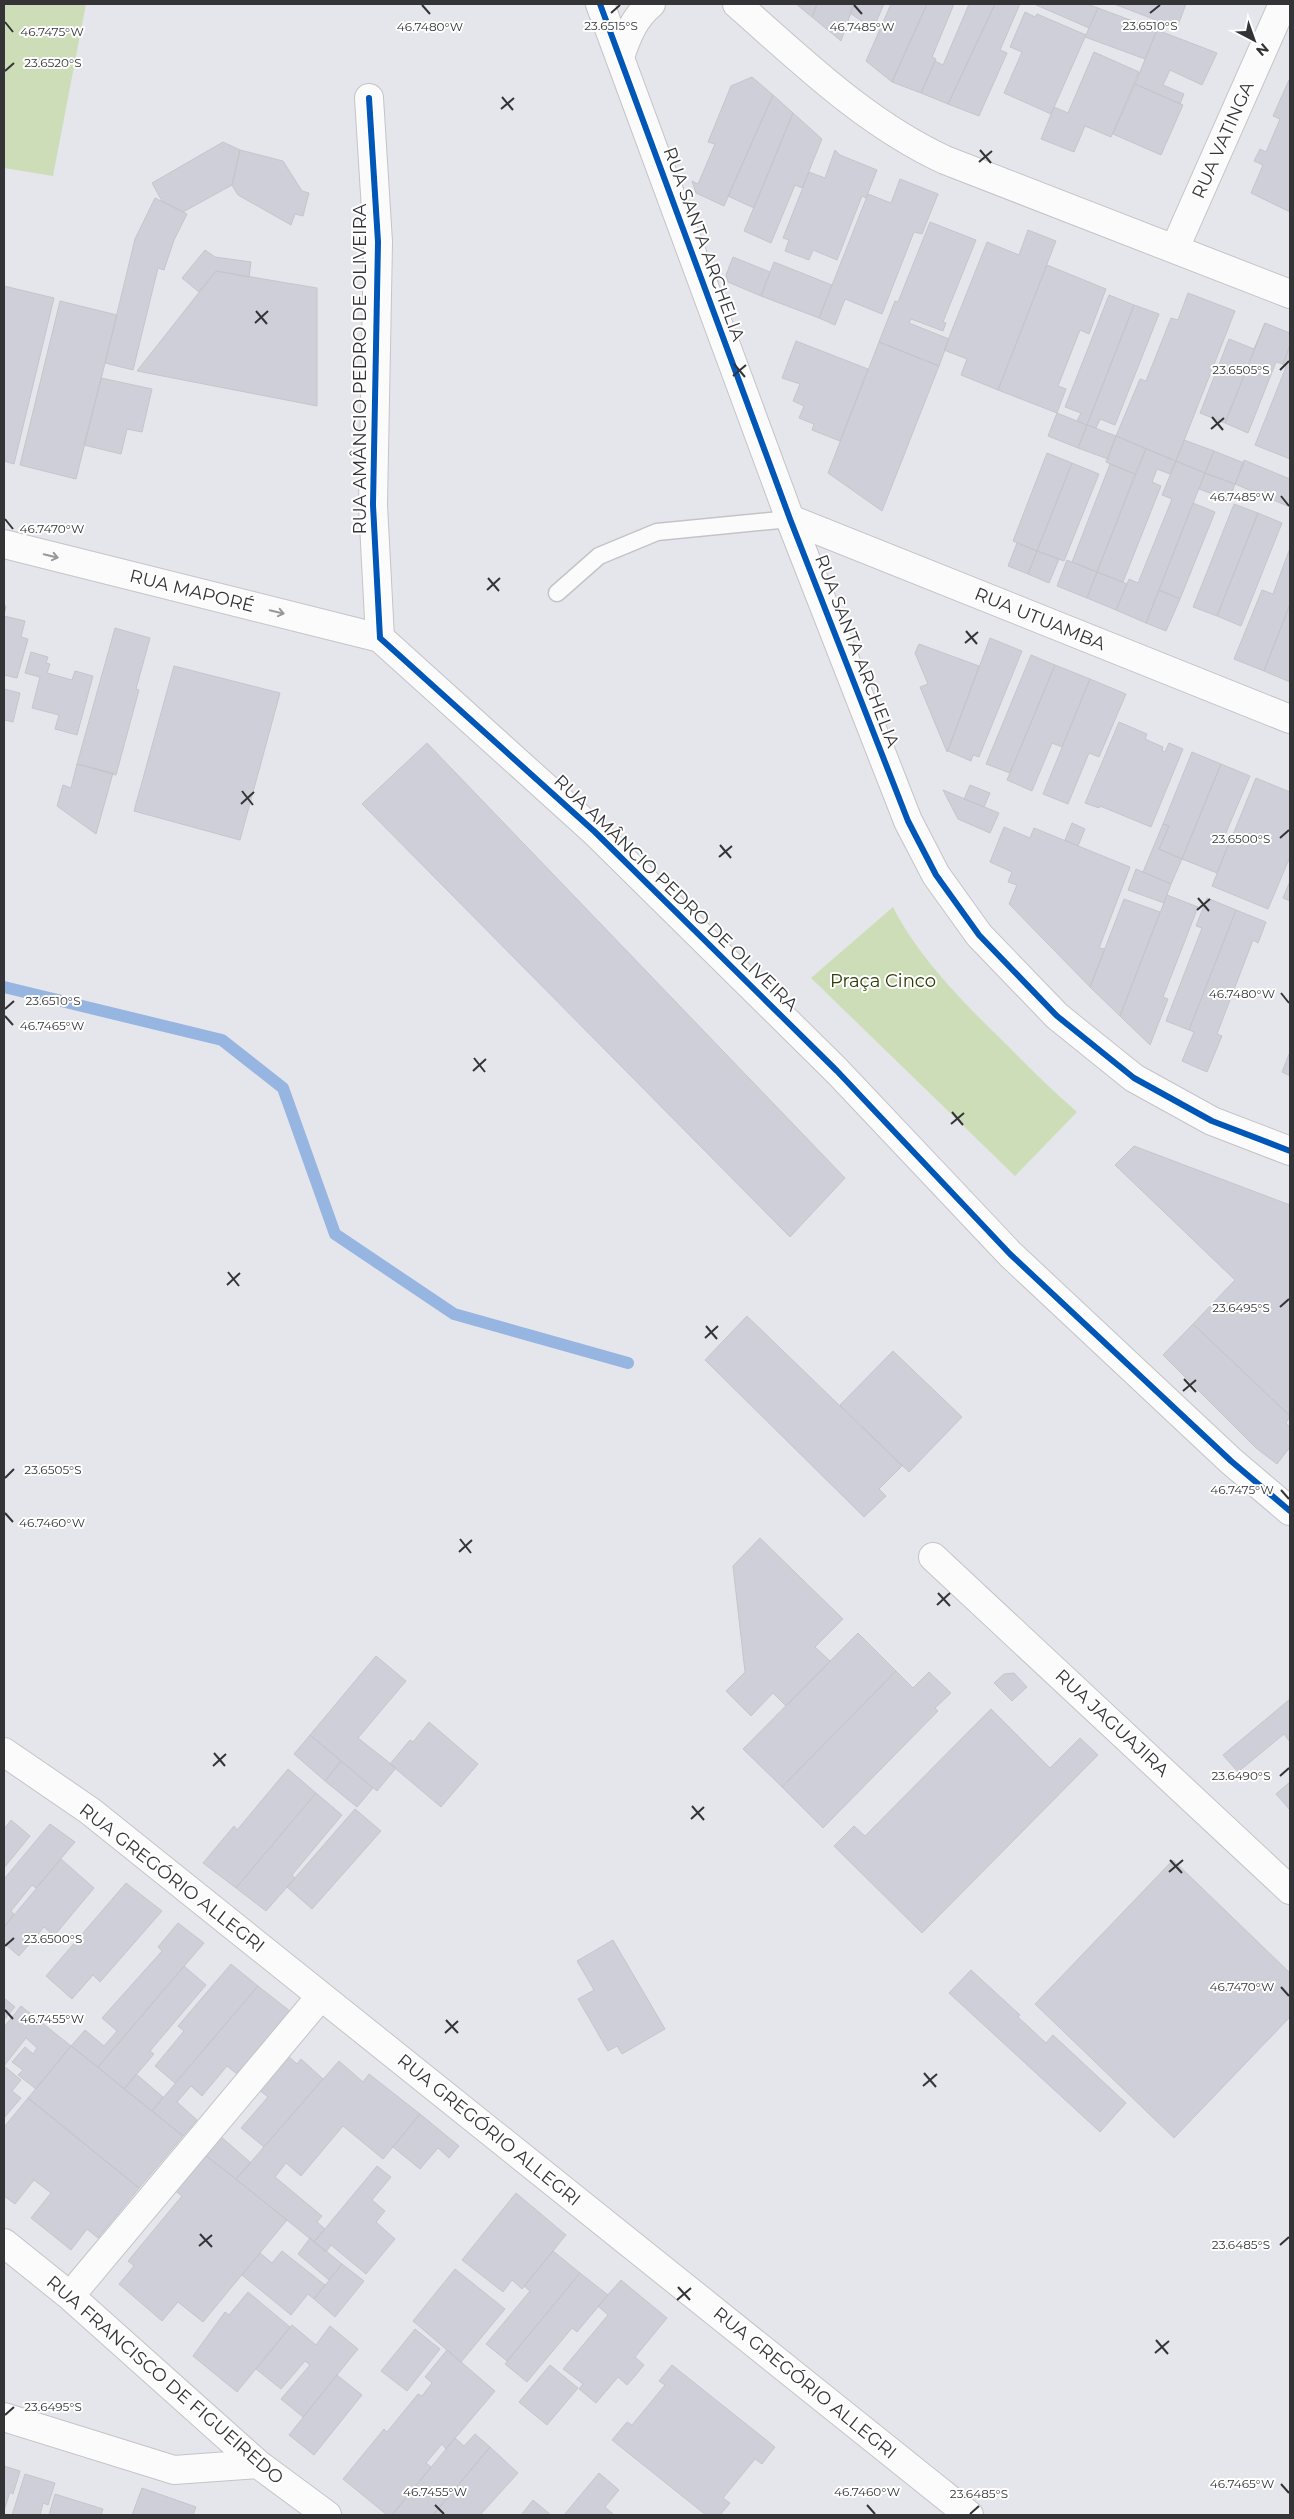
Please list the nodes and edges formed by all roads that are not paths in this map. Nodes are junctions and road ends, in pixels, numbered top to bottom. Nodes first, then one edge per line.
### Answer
1 (600, 4) edge
2 (651, 4) edge
3 (737, 4) edge
4 (1283, 4) edge
5 (620, 57) junction
6 (369, 98) dead end
7 (1175, 248) junction
8 (1290, 294) edge
9 (790, 519) junction
10 (4, 544) edge
11 (557, 593) dead end
12 (380, 638) junction
13 (1290, 720) edge
14 (1290, 1152) edge
15 (1290, 1511) edge
16 (933, 1557) dead end
17 (4, 1752) edge
18 (1290, 1890) edge
19 (321, 1996) junction
20 (4, 2243) edge
21 (70, 2296) junction
22 (4, 2417) edge
23 (258, 2464) junction
24 (327, 2515) edge
25 (969, 2515) edge

1 - 5 street, RUA SANTA ARCHELIA
2 - 5 street
3 - 7 street
4 - 7 street, RUA VATINGA
5 - 9 street, RUA SANTA ARCHELIA
6 - 12 street, RUA AMÂNCIO PEDRO DE OLIVEIRA
7 - 8 street
9 - 11 lane
9 - 13 street, RUA UTUAMBA
9 - 14 street, RUA SANTA ARCHELIA
10 -> 12 street, RUA MAPORÉ
12 - 15 street, RUA AMÂNCIO PEDRO DE OLIVEIRA
16 - 18 street, RUA JAGUAJIRA
17 - 19 street, RUA GREGÓRIO ALLEGRI
19 - 21 street
19 - 25 street, RUA GREGÓRIO ALLEGRI
20 - 21 street, RUA FRANCISCO DE FIGUEIREDO
21 - 23 street, RUA FRANCISCO DE FIGUEIREDO
22 - 23 street
23 - 24 street, RUA FRANCISCO DE FIGUEIREDO

